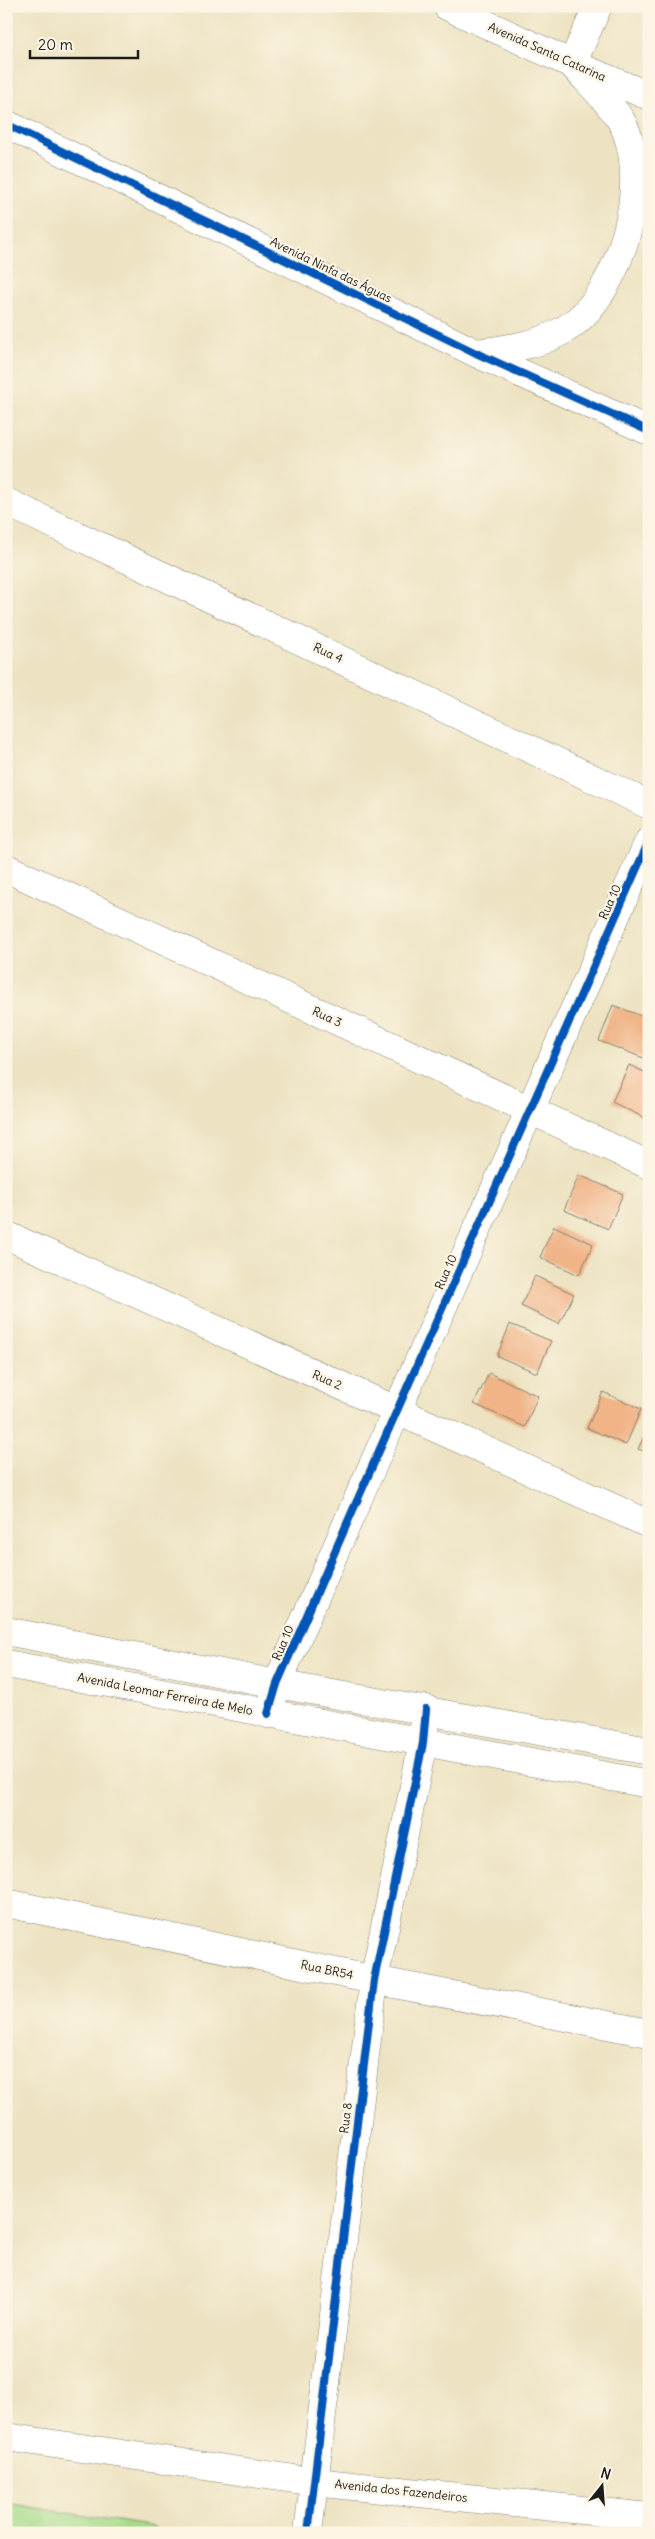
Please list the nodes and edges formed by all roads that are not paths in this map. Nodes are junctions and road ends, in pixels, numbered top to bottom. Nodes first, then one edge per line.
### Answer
1 (447, 6) edge
2 (598, 6) edge
3 (572, 64) junction
4 (649, 96) edge
5 (10, 122) edge
6 (476, 353) junction
7 (649, 431) edge
8 (6, 502) edge
9 (649, 805) edge
10 (649, 841) edge
11 (6, 868) edge
12 (531, 1112) junction
13 (649, 1165) edge
14 (6, 1235) edge
15 (395, 1411) junction
16 (649, 1524) edge
17 (6, 1614) edge
18 (6, 1631) edge
19 (67, 1642) junction
20 (6, 1664) edge
21 (277, 1684) junction
22 (426, 1709) junction
23 (268, 1714) junction
24 (422, 1743) junction
25 (649, 1751) edge
26 (649, 1784) edge
27 (6, 1903) edge
28 (374, 1980) junction
29 (649, 2032) edge
30 (6, 2437) edge
31 (315, 2482) junction
32 (649, 2517) edge
33 (308, 2533) edge

1 - 3 street, Avenida Santa Catarina
2 - 3 street
3 - 4 street, Avenida Santa Catarina
3 - 6 street
5 - 6 street, Avenida Ninfa das Águas
6 - 7 street, Avenida Ninfa das Águas
8 - 9 street, Rua 4
10 - 12 street, Rua 10
11 - 12 street, Rua 3
12 - 13 street, Rua 3
12 - 15 street, Rua 10
14 - 15 street, Rua 2
15 - 16 street, Rua 2
15 - 21 street, Rua 10
17 - 19 street
18 - 19 street
19 - 21 street
20 - 23 street, Avenida Leomar Ferreira de Melo
21 - 22 street
21 - 23 street, Rua 10
22 - 24 street, Rua 8
22 - 25 street
23 - 24 street, Avenida Leomar Ferreira de Melo
24 - 26 street, Avenida Leomar Ferreira de Melo
24 - 28 street, Rua 8
27 - 28 street, Rua BR54
28 - 29 street, Rua BR54
28 - 31 street, Rua 8
30 - 31 street, Avenida dos Fazendeiros
31 - 32 street, Avenida dos Fazendeiros
31 - 33 street, Rua 8

